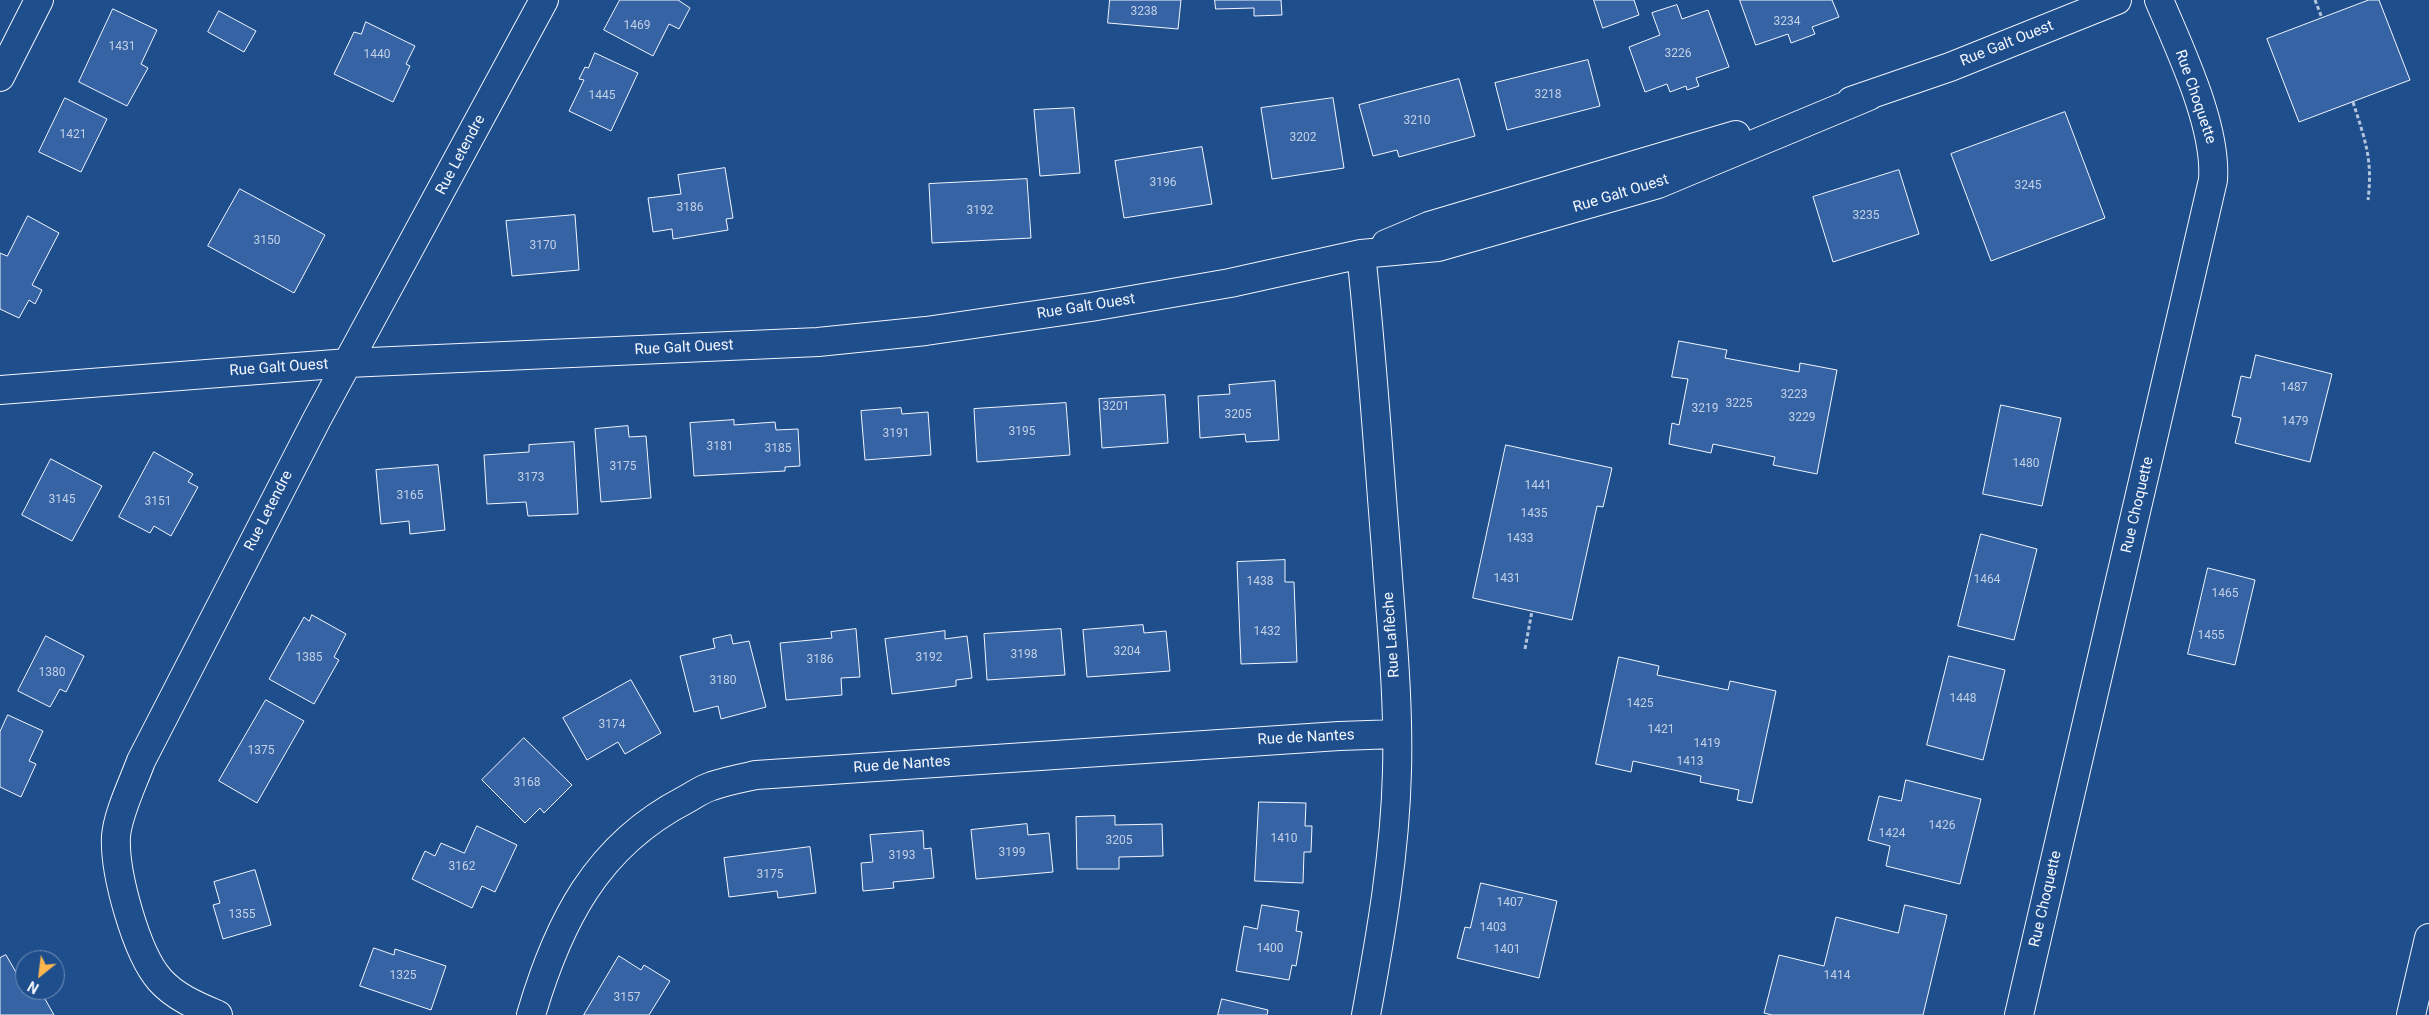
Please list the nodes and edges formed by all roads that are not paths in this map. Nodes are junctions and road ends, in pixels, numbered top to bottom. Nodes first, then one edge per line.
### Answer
1 (39, 0) edge
2 (544, 0) edge
3 (2116, 0) edge
4 (2159, 0) edge
5 (0, 77) edge
6 (1361, 254) junction
7 (348, 363) junction
8 (0, 390) edge
9 (1397, 734) junction
10 (2429, 938) edge
11 (218, 1015) edge
12 (531, 1015) edge
13 (1366, 1015) edge
14 (2019, 1015) edge
15 (2411, 1015) edge

1 - 5 main road
2 - 7 main road, Rue Letendre
3 - 6 main road, Rue Galt Ouest
4 - 14 main road, Rue Choquette
6 - 7 main road, Rue Galt Ouest
6 - 9 main road, Rue Laflèche
7 - 8 main road, Rue Galt Ouest
7 - 11 main road, Rue Letendre
9 - 12 main road, Rue de Nantes
9 - 13 main road, Rue Laflèche
10 - 15 main road

